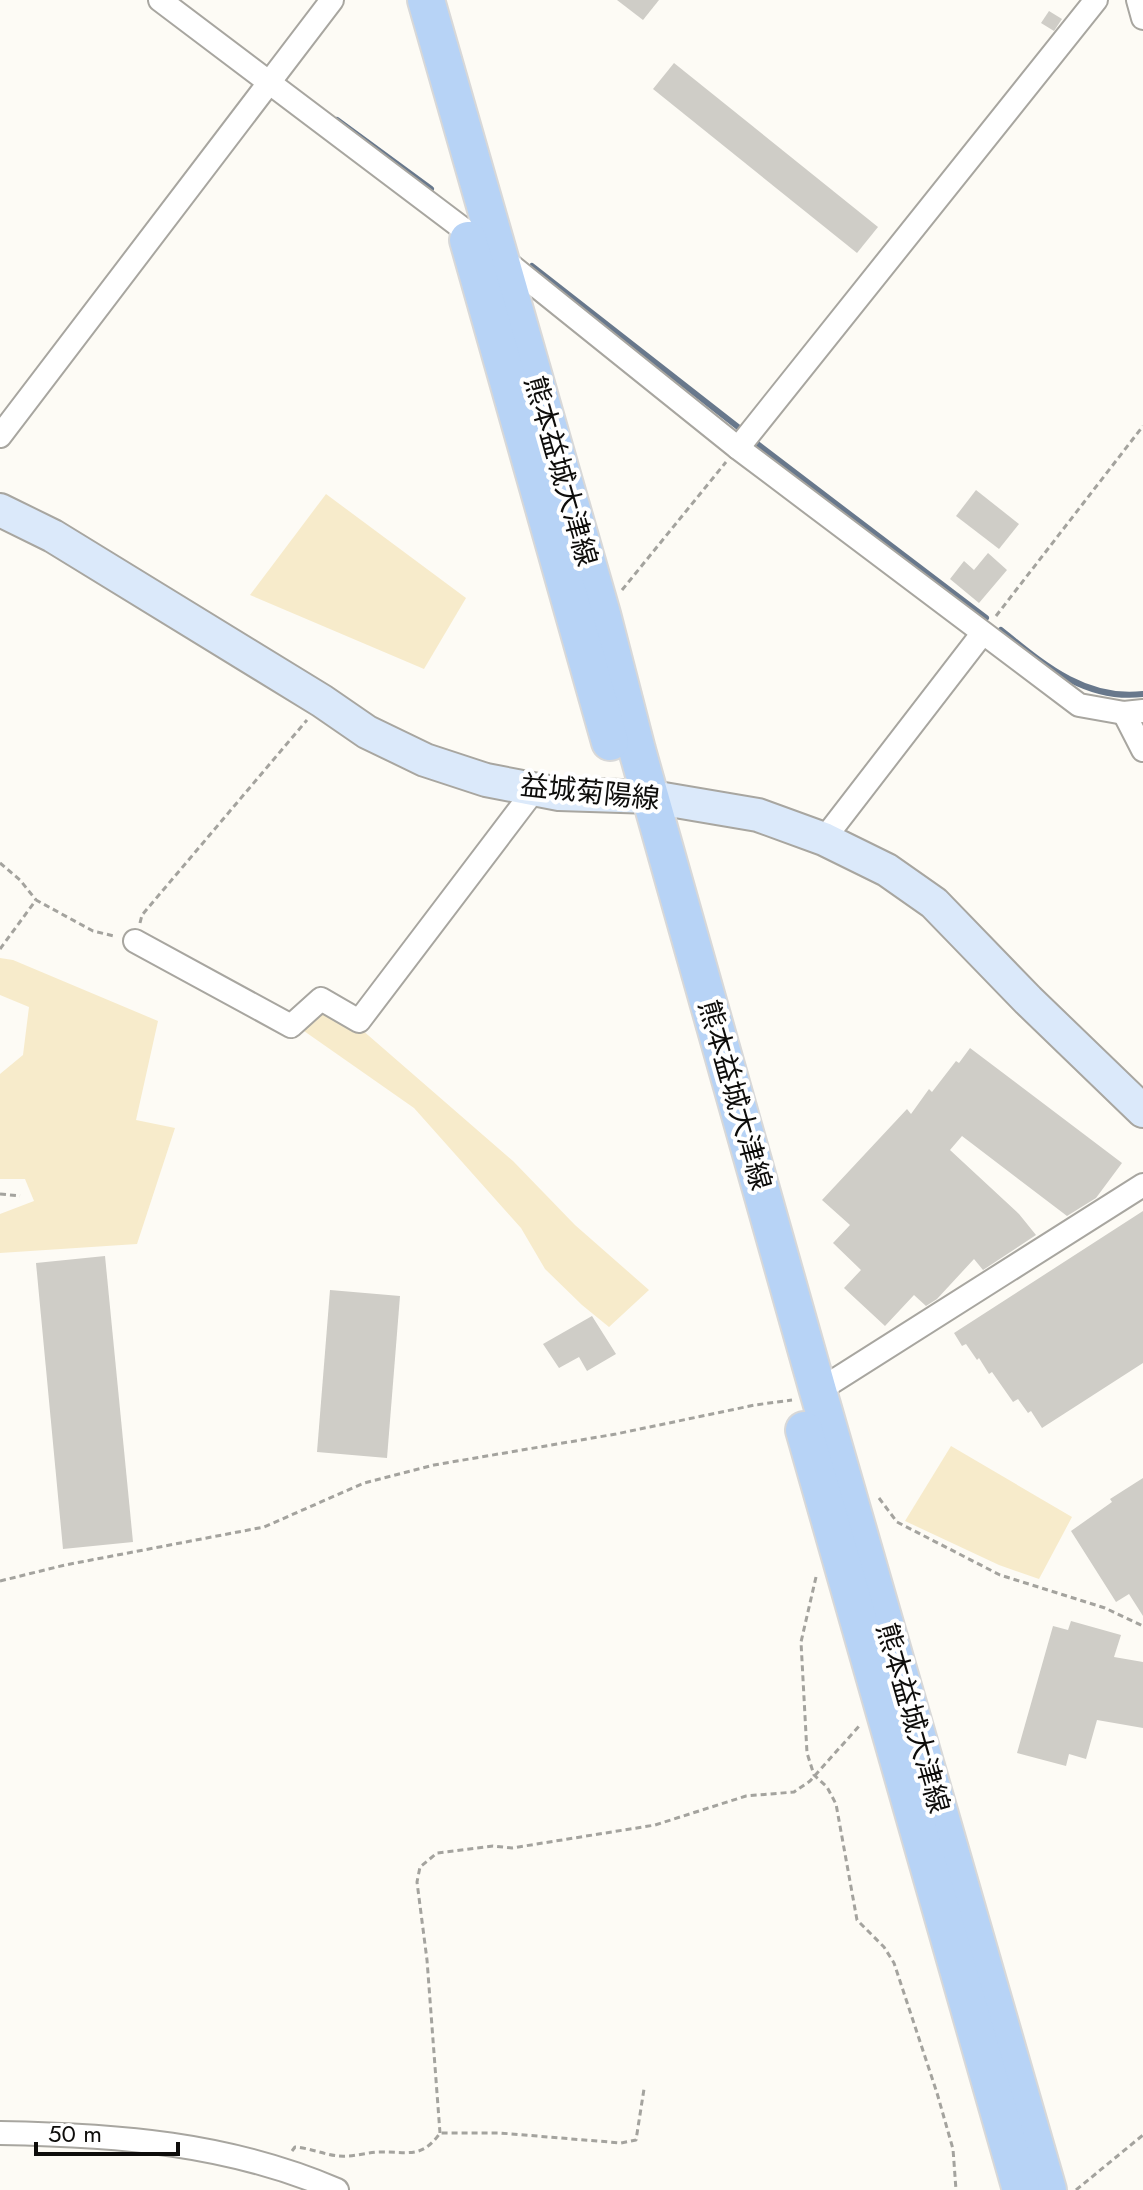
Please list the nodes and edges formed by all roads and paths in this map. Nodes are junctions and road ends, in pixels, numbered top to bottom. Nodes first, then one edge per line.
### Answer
1 (160, 0) edge
2 (332, 0) edge
3 (400, 0) edge
4 (426, 0) edge
5 (1096, 0) edge
6 (1138, 0) edge
7 (1143, 18) edge
8 (268, 82) junction
9 (465, 231) junction
10 (499, 256) junction
11 (1143, 426) edge
12 (0, 436) edge
13 (738, 448) junction
14 (0, 510) edge
15 (602, 614) junction
16 (982, 634) junction
17 (322, 701) junction
18 (1134, 712) edge
19 (1143, 750) edge
20 (535, 789) junction
21 (638, 796) junction
22 (824, 839) junction
23 (0, 863) edge
24 (36, 900) junction
25 (135, 941) junction
26 (0, 949) edge
27 (1143, 1111) edge
28 (1143, 1185) edge
29 (0, 1194) edge
30 (20, 1196) dead end
31 (807, 1395) junction
32 (875, 1493) dead end
33 (818, 1566) dead end
34 (0, 1581) edge
35 (1143, 1626) edge
36 (883, 1709) junction
37 (814, 1775) junction
38 (644, 2089) dead end
39 (0, 2133) edge
40 (440, 2133) junction
41 (1143, 2135) edge
42 (281, 2168) junction
43 (337, 2190) edge
44 (956, 2190) edge
45 (1021, 2190) edge
46 (1048, 2190) edge
47 (1076, 2190) edge

1 - 8 street
2 - 8 street
3 - 9 main road, 熊本益城大津線
4 - 10 main road, 熊本益城大津線
5 - 13 street
6 - 7 street
8 - 9 street
8 - 12 street
9 - 10 street
9 - 21 main road, 熊本益城大津線
10 - 13 street
10 - 15 main road, 熊本益城大津線
11 - 16 path
13 - 15 path
13 - 16 street
14 - 17 main road, 益城菊陽線
15 - 21 main road, 熊本益城大津線
16 - 18 street
16 - 22 street
17 - 20 main road, 益城菊陽線
17 - 25 path
18 - 19 street
20 - 21 main road, 益城菊陽線
20 - 25 street
21 - 22 main road, 益城菊陽線
21 - 31 main road, 熊本益城大津線
22 - 27 main road, 益城菊陽線
23 - 24 path
24 - 25 path
24 - 26 path
28 - 31 street
29 - 30 path
31 - 34 path
31 - 36 main road, 熊本益城大津線
31 - 46 main road, 熊本益城大津線
32 - 35 path
33 - 37 path
36 - 37 path
36 - 45 main road, 熊本益城大津線
37 - 40 path
37 - 44 path
38 - 40 path
39 - 42 street
40 - 42 path
41 - 47 path
42 - 43 street

